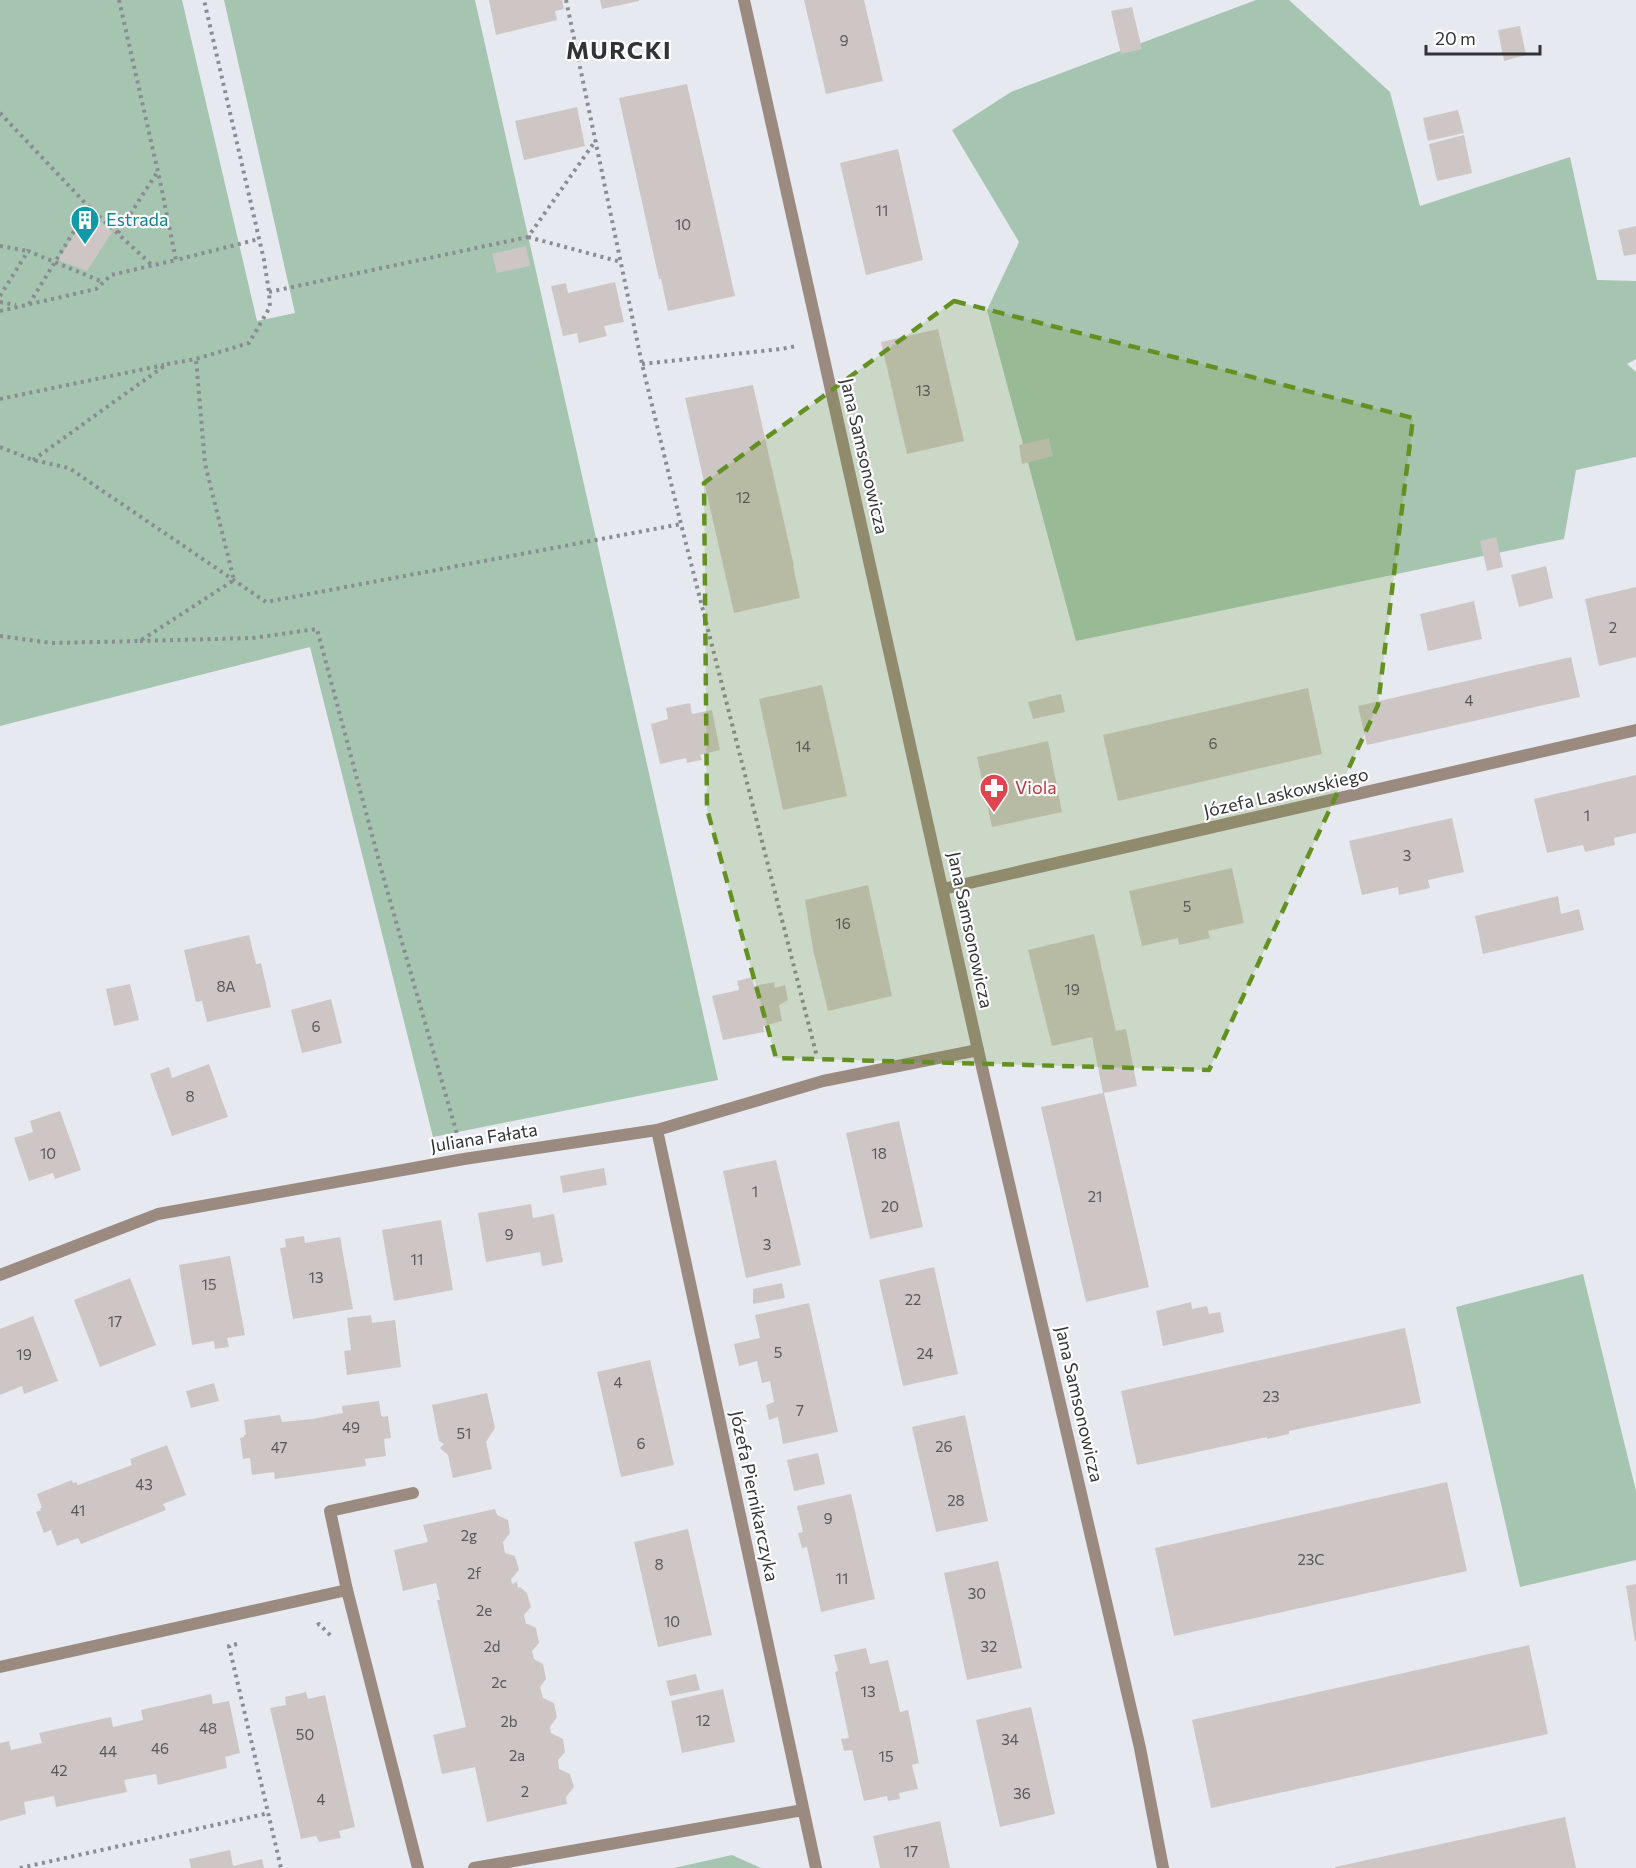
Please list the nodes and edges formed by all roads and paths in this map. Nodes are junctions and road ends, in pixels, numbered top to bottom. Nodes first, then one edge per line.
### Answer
1 (119, 0) edge
2 (204, 0) edge
3 (566, 0) edge
4 (744, 0) edge
5 (0, 113) edge
6 (596, 139) junction
7 (158, 171) junction
8 (89, 207) junction
9 (118, 233) junction
10 (528, 237) junction
11 (259, 239) junction
12 (0, 246) edge
13 (28, 251) junction
14 (176, 260) junction
15 (54, 262) junction
16 (621, 262) junction
17 (153, 266) junction
18 (104, 282) junction
19 (269, 292) junction
20 (0, 296) edge
21 (0, 302) edge
22 (29, 304) junction
23 (20, 306) junction
24 (0, 311) edge
25 (820, 340) junction
26 (196, 359) junction
27 (167, 364) junction
28 (642, 364) junction
29 (0, 399) edge
30 (0, 447) edge
31 (33, 459) junction
32 (681, 524) junction
33 (234, 580) junction
34 (0, 636) edge
35 (140, 641) junction
36 (1636, 730) edge
37 (943, 889) junction
38 (978, 1050) junction
39 (824, 1081) junction
40 (657, 1130) junction
41 (464, 1159) junction
42 (0, 1275) edge
43 (413, 1493) dead end
44 (347, 1590) junction
45 (308, 1627) dead end
46 (332, 1637) dead end
47 (241, 1643) dead end
48 (0, 1667) edge
49 (803, 1810) junction
50 (269, 1813) junction
51 (20, 1868) edge
52 (281, 1868) edge
53 (418, 1868) edge
54 (474, 1868) edge
55 (816, 1868) edge
56 (1164, 1868) edge

1 - 7 path
2 - 11 path
3 - 6 path
4 - 25 street, Jana Samsonowicza
5 - 8 path
6 - 10 path
6 - 16 path
7 - 9 path
7 - 14 path
8 - 9 path
8 - 15 path
9 - 17 path
10 - 16 path
10 - 19 path
11 - 14 path
11 - 19 path
12 - 13 path
13 - 15 path
13 - 20 path
14 - 17 path
15 - 18 path
15 - 22 path
16 - 28 path
17 - 18 path
18 - 22 path
19 - 26 path
21 - 23 path
22 - 23 path
23 - 24 path
25 - 28 path
25 - 37 street, Jana Samsonowicza
26 - 27 path
26 - 33 path
27 - 29 path
27 - 31 path
28 - 32 path
30 - 31 path
31 - 33 path
32 - 33 path
32 - 39 path
33 - 35 path
34 - 35 path
35 - 41 path
36 - 37 street, Józefa Laskowskiego
37 - 38 street, Jana Samsonowicza
38 - 39 street, Juliana Fałata
38 - 56 street, Jana Samsonowicza
39 - 40 street, Juliana Fałata
40 - 41 street, Juliana Fałata
40 - 49 street, Józefa Piernikarczyka
41 - 42 street, Juliana Fałata
43 - 44 street
44 - 48 street
44 - 53 street
45 - 46 path
47 - 50 path
49 - 54 street
49 - 55 street, Józefa Piernikarczyka
50 - 51 path
50 - 52 path

